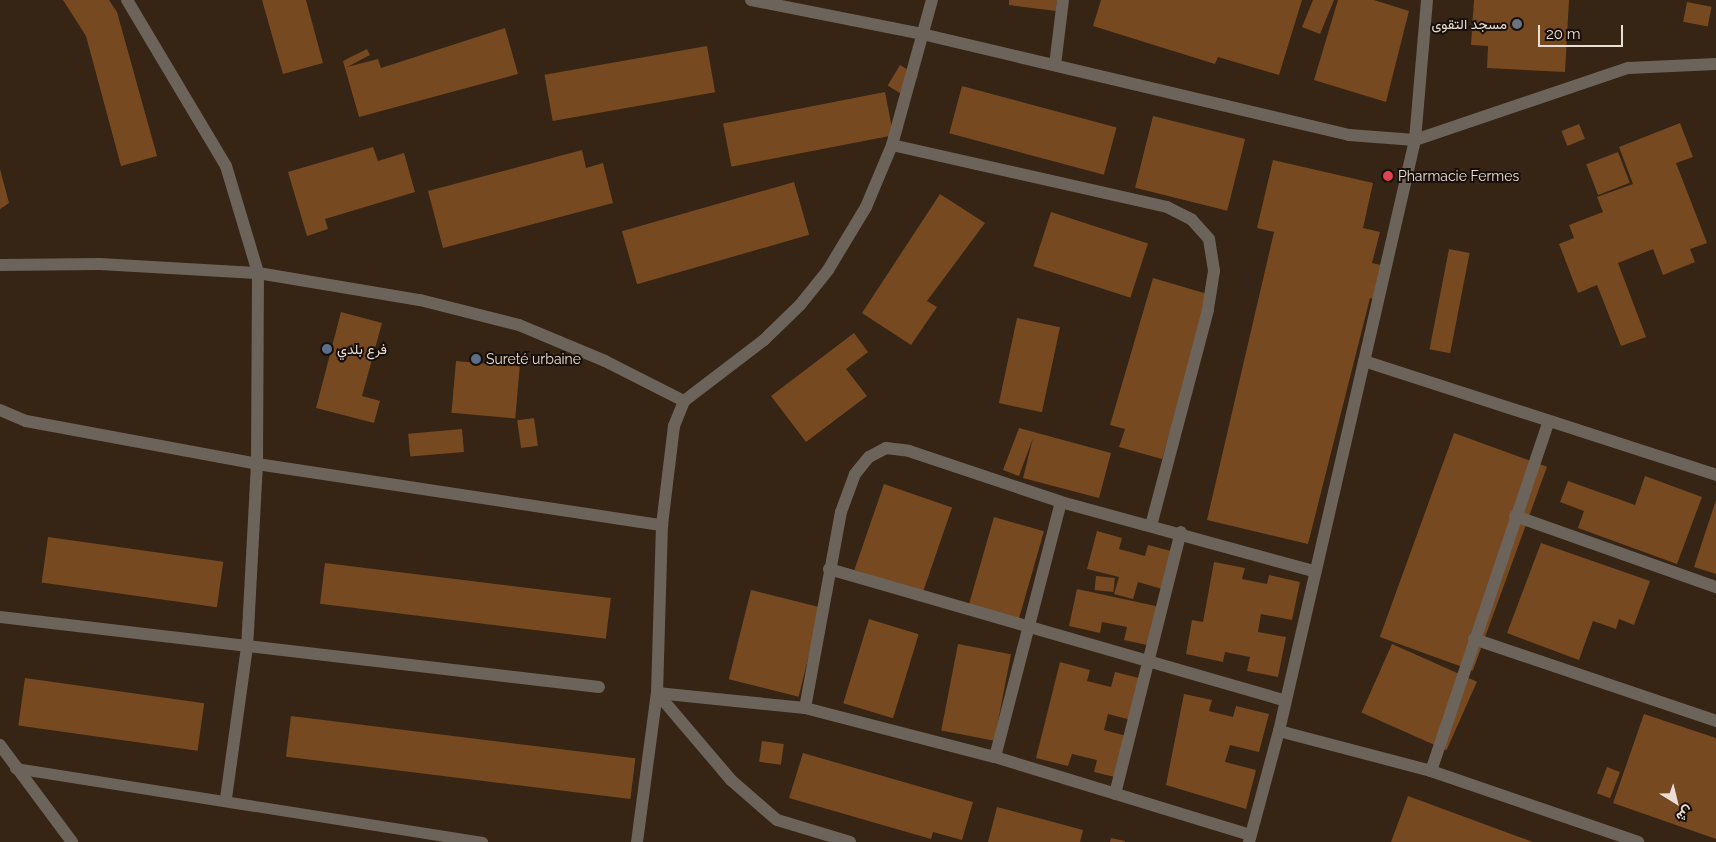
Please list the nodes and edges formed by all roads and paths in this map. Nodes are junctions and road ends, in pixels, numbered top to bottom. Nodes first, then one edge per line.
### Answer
1 (127, 0) edge
2 (751, 0) edge
3 (932, 0) edge
4 (1063, 0) edge
5 (1427, 0) edge
6 (922, 34) junction
7 (1055, 64) junction
8 (1716, 64) edge
9 (1415, 140) junction
10 (892, 145) junction
11 (0, 265) edge
12 (258, 273) junction
13 (1364, 361) junction
14 (684, 401) junction
15 (0, 410) edge
16 (1548, 423) junction
17 (257, 464) junction
18 (1716, 475) edge
19 (1061, 502) junction
20 (1516, 516) junction
21 (662, 525) junction
22 (1151, 526) junction
23 (1181, 532) junction
24 (829, 568) junction
25 (1314, 571) junction
26 (1716, 587) edge
27 (0, 617) edge
28 (1030, 629) junction
29 (1474, 639) junction
30 (247, 647) junction
31 (1149, 662) junction
32 (599, 687) dead end
33 (657, 693) junction
34 (1285, 701) junction
35 (805, 708) junction
36 (1716, 721) edge
37 (1279, 731) junction
38 (0, 745) edge
39 (995, 757) junction
40 (15, 768) junction
41 (1431, 771) junction
42 (1115, 794) junction
43 (226, 799) junction
44 (1249, 838) edge
45 (72, 842) edge
46 (482, 842) edge
47 (638, 842) edge
48 (850, 842) edge
49 (1638, 842) edge

1 - 12 street
2 - 6 street
3 - 6 street
4 - 7 street
5 - 9 street
6 - 7 street
6 - 10 street
7 - 9 street
8 - 9 street
9 - 13 street
10 - 14 street
10 - 22 street
11 - 12 street
12 - 14 street
12 - 17 street
13 - 16 street
13 - 25 street
14 - 21 street
15 - 17 street
16 - 18 street
16 - 20 street
17 - 21 street
17 - 30 street
19 - 22 street
19 - 24 street
19 - 28 street
20 - 26 street
20 - 29 street
21 - 33 street
22 - 23 street
23 - 25 street
23 - 31 street
24 - 28 street
24 - 35 street
25 - 34 street
27 - 30 street
28 - 31 street
28 - 39 street
29 - 36 street
29 - 41 street
30 - 32 street
30 - 43 street
31 - 34 street
31 - 42 street
33 - 35 street
33 - 47 street
33 - 48 street
34 - 37 street
35 - 39 street
37 - 41 street
37 - 44 street
38 - 40 street
39 - 42 street
40 - 43 lane
40 - 45 street
41 - 49 street
42 - 44 street
43 - 46 lane

